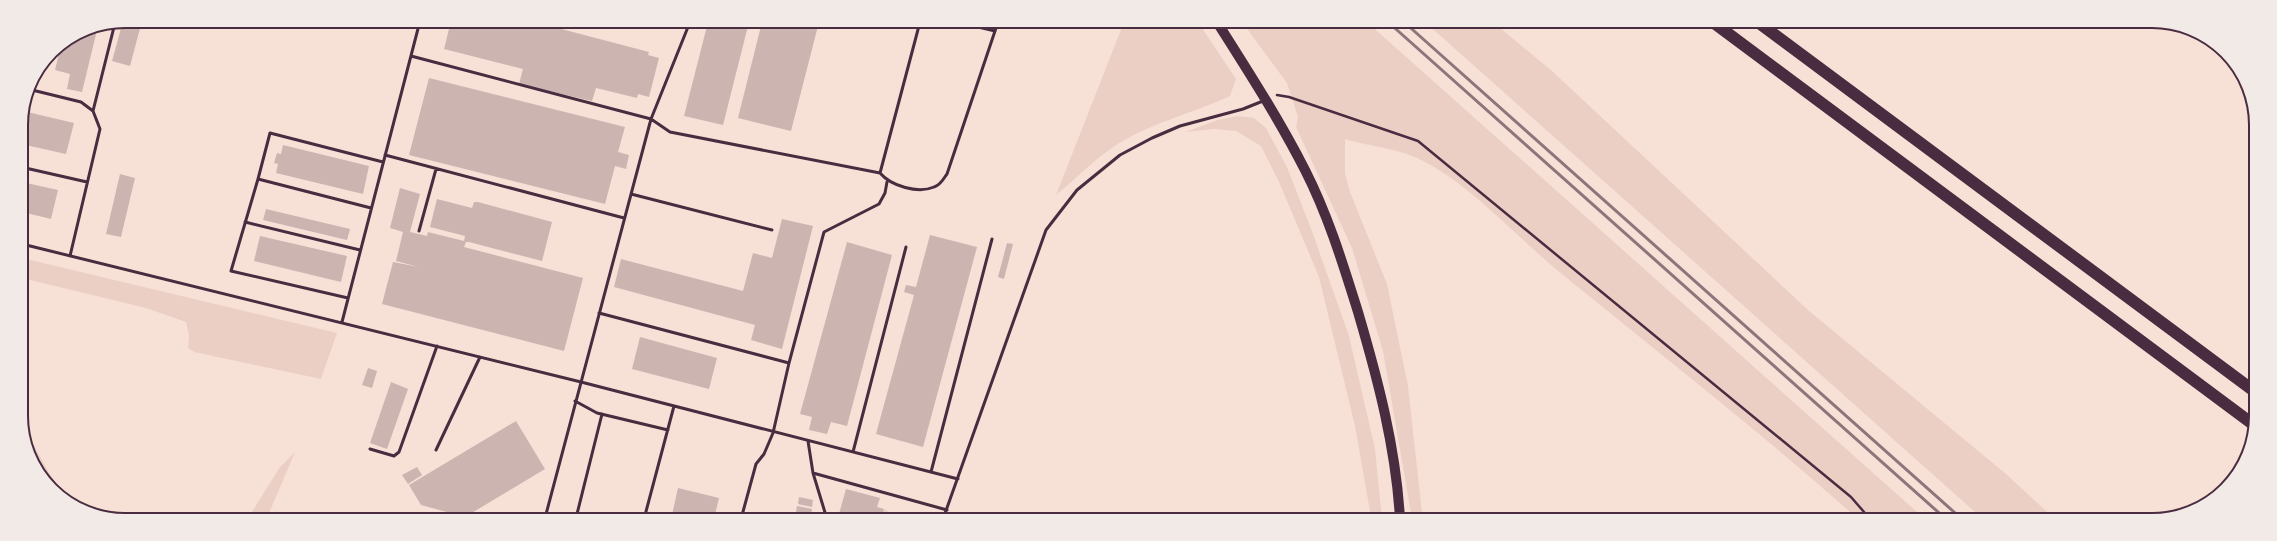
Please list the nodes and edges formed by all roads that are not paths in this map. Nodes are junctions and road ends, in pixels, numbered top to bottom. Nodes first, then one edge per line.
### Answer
1 (418, 28) edge
2 (688, 28) edge
3 (918, 28) edge
4 (982, 28) edge
5 (996, 28) edge
6 (1221, 28) edge
7 (1722, 28) edge
8 (1766, 28) edge
9 (113, 29) edge
10 (995, 31) junction
11 (411, 56) junction
12 (34, 90) edge
13 (1266, 99) junction
14 (93, 111) junction
15 (651, 119) junction
16 (385, 155) junction
17 (383, 162) junction
18 (28, 168) edge
19 (436, 169) junction
20 (880, 173) junction
21 (258, 180) junction
22 (87, 182) junction
23 (887, 182) junction
24 (630, 194) junction
25 (371, 208) junction
26 (624, 218) junction
27 (245, 222) junction
28 (772, 230) dead end
29 (419, 231) dead end
30 (992, 239) dead end
31 (28, 246) edge
32 (906, 247) dead end
33 (360, 250) junction
34 (70, 256) junction
35 (348, 298) junction
36 (599, 313) junction
37 (342, 322) junction
38 (437, 346) junction
39 (480, 357) junction
40 (789, 363) junction
41 (581, 382) junction
42 (2249, 387) edge
43 (575, 402) junction
44 (674, 406) junction
45 (602, 414) junction
46 (2249, 421) edge
47 (668, 430) junction
48 (773, 433) junction
49 (808, 442) junction
50 (370, 449) dead end
51 (436, 450) dead end
52 (853, 452) junction
53 (931, 472) junction
54 (813, 473) junction
55 (958, 479) junction
56 (947, 510) junction
57 (546, 513) edge
58 (577, 513) edge
59 (645, 513) edge
60 (743, 513) edge
61 (826, 513) edge
62 (946, 513) edge
63 (1399, 513) edge

1 - 11 lane
2 - 15 lane
3 - 20 lane
4 - 10 lane
5 - 10 lane
6 - 13 main road
7 - 46 highway
8 - 42 highway
9 - 14 lane
10 - 23 lane
11 - 15 lane
11 - 16 lane
12 - 14 lane
13 - 55 lane
13 - 63 main road
14 - 22 lane
15 - 20 lane
15 - 24 lane
16 - 17 lane
16 - 19 lane
17 - 21 lane
17 - 25 lane
18 - 22 lane
19 - 26 lane
19 - 29 lane
20 - 23 lane
21 - 25 lane
21 - 27 lane
22 - 34 lane
23 - 40 lane
24 - 26 lane
24 - 28 lane
25 - 33 lane
26 - 36 lane
27 - 33 lane
27 - 35 lane
30 - 53 lane
31 - 34 lane
32 - 52 lane
33 - 35 lane
34 - 37 lane
35 - 37 lane
36 - 40 lane
36 - 41 lane
37 - 38 lane
38 - 39 lane
38 - 50 lane
39 - 41 lane
39 - 51 lane
40 - 48 lane
41 - 43 lane
41 - 44 lane
43 - 45 lane
43 - 57 lane
44 - 47 lane
44 - 48 lane
45 - 47 lane
45 - 58 lane
47 - 59 lane
48 - 49 lane
48 - 60 lane
49 - 52 lane
49 - 54 lane
52 - 53 lane
53 - 55 lane
54 - 56 lane
54 - 61 lane
55 - 56 lane
56 - 62 lane

